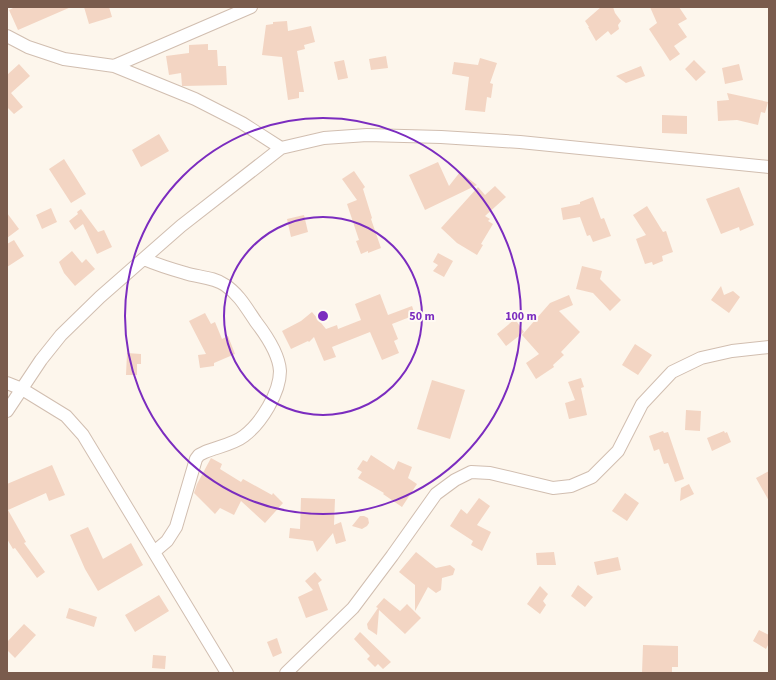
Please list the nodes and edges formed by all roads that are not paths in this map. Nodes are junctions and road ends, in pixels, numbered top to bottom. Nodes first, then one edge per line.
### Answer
1 (251, 7) edge
2 (7, 36) edge
3 (114, 66) junction
4 (281, 148) junction
5 (769, 167) edge
6 (144, 259) junction
7 (769, 347) edge
8 (7, 383) edge
9 (22, 390) junction
10 (7, 411) edge
11 (154, 552) junction
12 (227, 673) edge
13 (286, 673) edge

1 - 3 street
2 - 3 street
3 - 4 street
4 - 5 street
4 - 6 street
6 - 9 street
6 - 11 street
7 - 13 street
8 - 9 street
9 - 10 street
9 - 11 street
11 - 12 street

